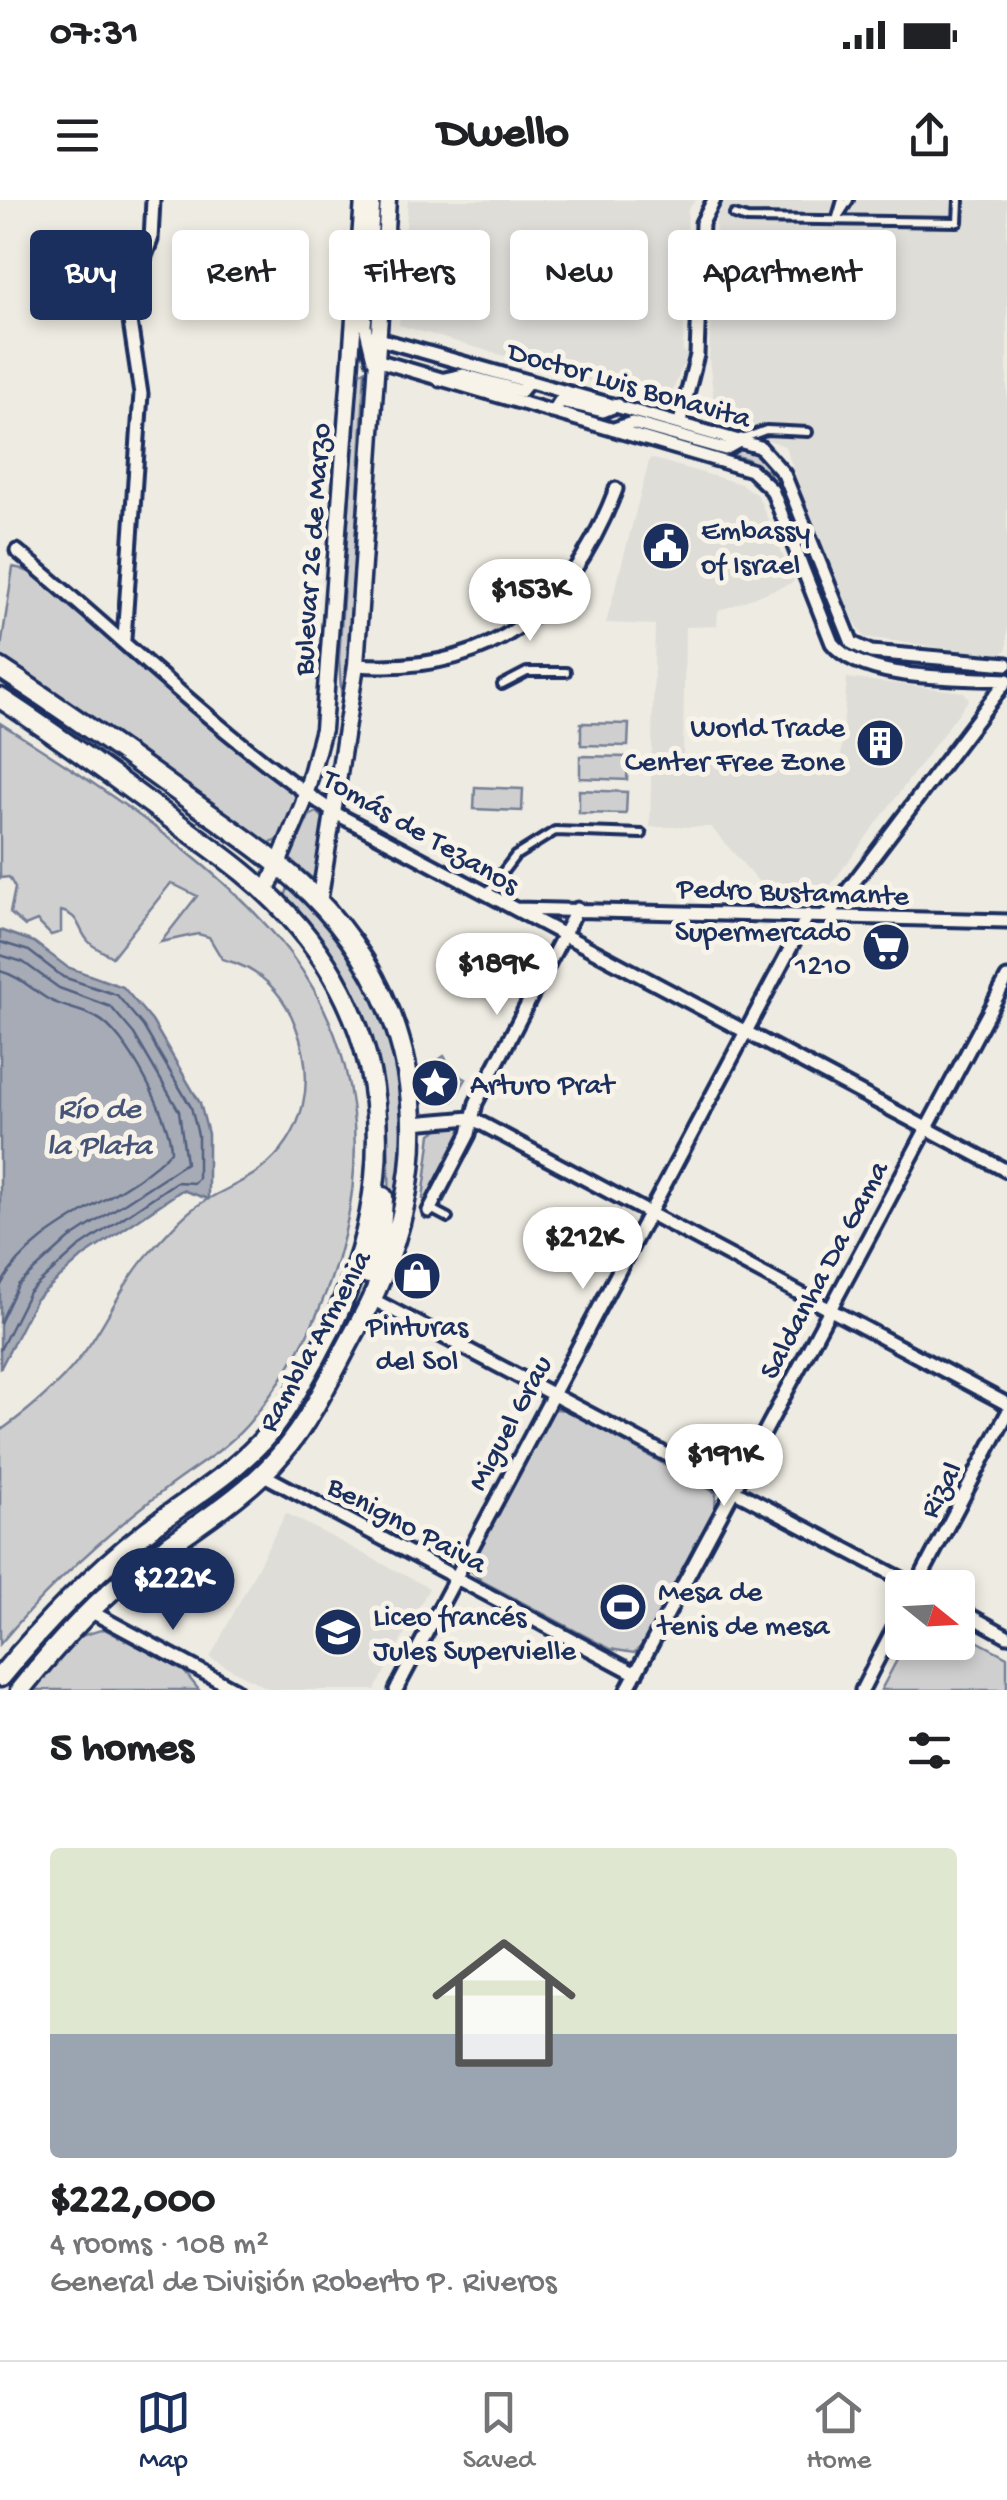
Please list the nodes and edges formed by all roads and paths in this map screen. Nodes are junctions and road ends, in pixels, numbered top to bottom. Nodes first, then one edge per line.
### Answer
1 (153, 200) edge
2 (363, 200) edge
3 (374, 200) edge
4 (388, 200) edge
5 (714, 200) edge
6 (846, 200) edge
7 (959, 200) edge
8 (734, 214) dead end
9 (837, 218) junction
10 (366, 336) junction
11 (377, 362) junction
12 (440, 380) junction
13 (529, 381) junction
14 (618, 406) junction
15 (553, 412) junction
16 (680, 422) junction
17 (614, 429) junction
18 (808, 432) dead end
19 (741, 440) junction
20 (616, 488) dead end
21 (17, 551) dead end
22 (124, 638) junction
23 (1007, 664) edge
24 (356, 665) junction
25 (0, 668) edge
26 (566, 672) dead end
27 (1007, 680) edge
28 (502, 684) dead end
29 (0, 698) edge
30 (307, 793) junction
31 (335, 812) junction
32 (642, 834) dead end
33 (277, 866) junction
34 (266, 893) junction
35 (486, 896) junction
36 (319, 902) junction
37 (511, 909) junction
38 (577, 909) junction
39 (808, 915) junction
40 (829, 915) junction
41 (1007, 921) edge
42 (563, 936) junction
43 (1007, 978) edge
44 (747, 1033) junction
45 (471, 1118) junction
46 (413, 1123) junction
47 (925, 1127) junction
48 (378, 1147) junction
49 (1007, 1171) edge
50 (429, 1210) joint
51 (648, 1212) junction
52 (448, 1218) dead end
53 (372, 1299) junction
54 (829, 1308) junction
55 (552, 1394) junction
56 (1007, 1404) edge
57 (1007, 1414) edge
58 (262, 1474) junction
59 (734, 1491) junction
60 (885, 1570) edge
61 (926, 1570) edge
62 (454, 1576) junction
63 (90, 1611) junction
64 (975, 1618) edge
65 (1007, 1636) edge
66 (885, 1645) edge
67 (636, 1674) junction
68 (0, 1677) edge
69 (233, 1689) edge
70 (20, 1690) edge
71 (396, 1690) edge
72 (627, 1690) edge
73 (862, 1690) edge

1 - 22 street
2 - 10 street, Bulevar 26 de Marzo
3 - 10 street, Bulevar 26 de Marzo
4 - 10 street, Bulevar 26 de Marzo
5 - 16 street
6 - 9 lane
7 - 9 lane
8 - 9 lane
10 - 11 street, Bulevar 26 de Marzo
10 - 13 street, Doctor Luis Bonavita
10 - 30 street, Bulevar 26 de Marzo
11 - 12 street, Doctor Luis Bonavita
11 - 24 street, Bulevar 26 de Marzo
12 - 13 street
12 - 15 street, Doctor Luis Bonavita
13 - 14 street, Doctor Luis Bonavita
14 - 15 street
14 - 16 street, Doctor Luis Bonavita
15 - 17 street, Doctor Luis Bonavita
16 - 19 street, Doctor Luis Bonavita
17 - 19 street
17 - 27 street, Doctor Luis Bonavita
18 - 19 lane
19 - 23 street, Doctor Luis Bonavita
20 - 24 street
21 - 22 street, Tomás de Tezanos
22 - 30 street, Tomás de Tezanos
24 - 31 street, Bulevar 26 de Marzo
25 - 33 main road, Rambla Armenia
26 - 28 lane
27 - 40 street
29 - 34 main road, Rambla Armenia
30 - 31 street, Tomás de Tezanos
30 - 33 street, Bulevar 26 de Marzo
31 - 35 street, Tomás de Tezanos
31 - 36 street, Bulevar 26 de Marzo
32 - 35 lane
33 - 34 street, Bulevar 26 de Marzo
33 - 36 main road, Rambla Armenia
34 - 48 main road, Rambla Armenia
35 - 37 street, Tomás de Tezanos
36 - 46 main road, Rambla Armenia
37 - 38 street, Pedro Bustamante
37 - 42 street, Tomás de Tezanos
38 - 39 street, Pedro Bustamante
38 - 42 street
39 - 40 street, Pedro Bustamante
39 - 44 street, Miguel Grau
40 - 41 street, Pedro Bustamante
42 - 44 street, Tomás de Tezanos
42 - 45 street
43 - 47 street, Saldanha Da Gama
44 - 47 street, Tomás de Tezanos
44 - 51 street, Miguel Grau
45 - 46 street
45 - 50 street
45 - 51 street
46 - 53 main road, Rambla Armenia
47 - 49 street, Tomás de Tezanos
47 - 54 street, Saldanha Da Gama
48 - 53 main road
48 - 68 main road, Rambla Armenia
50 - 52 lane
51 - 54 street
51 - 55 street, Miguel Grau
53 - 55 street
53 - 58 main road, Rambla Armenia
54 - 56 street
54 - 59 street, Saldanha Da Gama
55 - 59 street
55 - 62 street, Miguel Grau
57 - 61 street, Rizal
58 - 62 street, Benigno Paiva
58 - 63 main road, Rambla Armenia
59 - 60 street
59 - 67 street, Saldanha Da Gama
62 - 67 street, Benigno Paiva
62 - 71 street, Miguel Grau
63 - 69 street
63 - 70 main road, Rambla Armenia
64 - 65 street
66 - 73 street
67 - 72 street, Saldanha Da Gama

